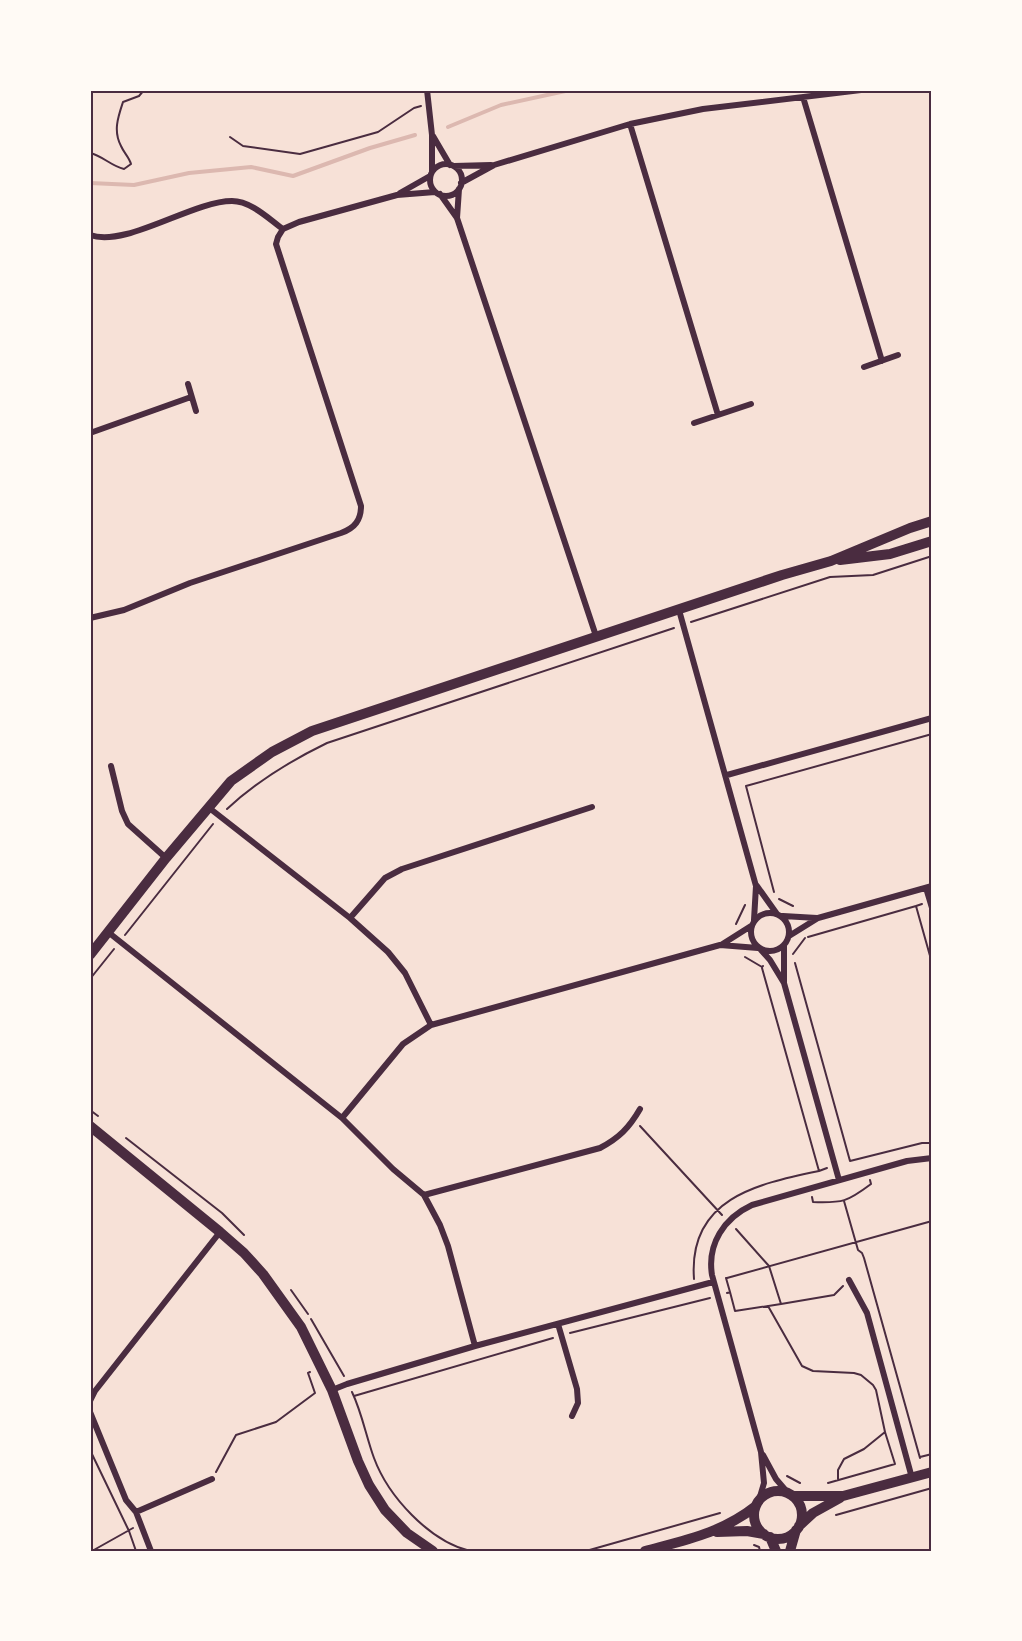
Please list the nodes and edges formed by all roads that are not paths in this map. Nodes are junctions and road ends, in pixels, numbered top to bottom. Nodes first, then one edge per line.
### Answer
1 (427, 90) edge
2 (861, 90) edge
3 (803, 97) junction
4 (630, 124) junction
5 (432, 135) junction
6 (452, 165) junction
7 (494, 165) junction
8 (431, 173) junction
9 (460, 185) junction
10 (438, 193) junction
11 (397, 195) junction
12 (457, 218) junction
13 (284, 229) junction
14 (90, 235) edge
15 (898, 356) dead end
16 (882, 361) junction
17 (864, 367) dead end
18 (188, 384) dead end
19 (191, 397) junction
20 (751, 404) dead end
21 (196, 411) dead end
22 (718, 415) junction
23 (694, 423) dead end
24 (90, 433) edge
25 (932, 521) edge
26 (910, 528) junction
27 (932, 541) edge
28 (916, 547) junction
29 (831, 561) junction
30 (679, 610) junction
31 (90, 617) edge
32 (596, 636) junction
33 (932, 718) edge
34 (111, 766) dead end
35 (727, 775) junction
36 (208, 807) junction
37 (592, 807) dead end
38 (166, 858) junction
39 (756, 886) junction
40 (929, 887) edge
41 (931, 905) edge
42 (779, 915) junction
43 (350, 918) junction
44 (818, 918) junction
45 (753, 923) junction
46 (108, 932) junction
47 (789, 936) junction
48 (720, 945) junction
49 (784, 945) junction
50 (760, 949) junction
51 (90, 955) edge
52 (784, 983) junction
53 (431, 1025) junction
54 (640, 1109) dead end
55 (342, 1118) junction
56 (90, 1126) edge
57 (932, 1158) edge
58 (839, 1180) junction
59 (424, 1195) junction
60 (220, 1232) junction
61 (849, 1280) road end
62 (713, 1282) junction
63 (558, 1324) junction
64 (475, 1346) junction
65 (332, 1390) junction
66 (90, 1401) edge
67 (90, 1412) edge
68 (572, 1416) dead end
69 (761, 1452) junction
70 (932, 1472) edge
71 (912, 1478) junction
72 (212, 1479) road end
73 (791, 1495) junction
74 (843, 1496) junction
75 (758, 1503) junction
76 (136, 1512) junction
77 (798, 1528) junction
78 (715, 1532) junction
79 (768, 1536) junction
80 (151, 1551) edge
81 (433, 1551) edge
82 (645, 1551) edge
83 (776, 1551) edge
84 (790, 1551) edge

1 - 5 street
2 - 3 street
3 - 4 street
3 - 16 street
4 - 7 street
4 - 22 street
5 - 6 street
5 - 8 street
6 - 7 street
6 - 8 street
6 - 9 street
7 - 9 street
8 - 10 street
8 - 11 street
9 - 10 street
9 - 12 street
10 - 11 street
10 - 12 street
11 - 13 street
12 - 32 street
13 - 14 street
13 - 31 street
15 - 16 street
16 - 17 street
18 - 19 street
19 - 21 street
19 - 24 street
20 - 22 street
22 - 23 street
25 - 26 street
26 - 28 street
26 - 29 street
27 - 28 street
28 - 29 street
29 - 30 street
30 - 32 street
30 - 35 street
32 - 36 street
33 - 35 street
34 - 38 street
35 - 39 street
36 - 38 street
36 - 43 street
37 - 43 street
38 - 46 street
39 - 42 street
39 - 45 street
40 - 41 street
40 - 44 street
42 - 44 street
42 - 45 street
42 - 47 street
43 - 53 street
44 - 47 street
45 - 48 street
45 - 50 street
46 - 51 street
46 - 55 street
47 - 49 street
48 - 50 street
48 - 53 street
49 - 50 street
49 - 52 street
50 - 52 street
52 - 58 street
53 - 55 street
54 - 59 street
55 - 59 street
56 - 60 street
57 - 58 street
58 - 62 street
59 - 64 street
60 - 65 street
60 - 66 street
61 - 71 street
62 - 63 street
62 - 69 street
63 - 64 street
63 - 68 street
64 - 65 street
65 - 81 street
67 - 76 street
69 - 73 street
69 - 75 street
70 - 71 street
71 - 74 street
72 - 76 street
73 - 74 street
73 - 75 street
73 - 77 street
74 - 77 street
75 - 78 street
75 - 79 street
76 - 80 street
77 - 79 street
77 - 84 street
78 - 79 street
78 - 82 street
79 - 83 street

